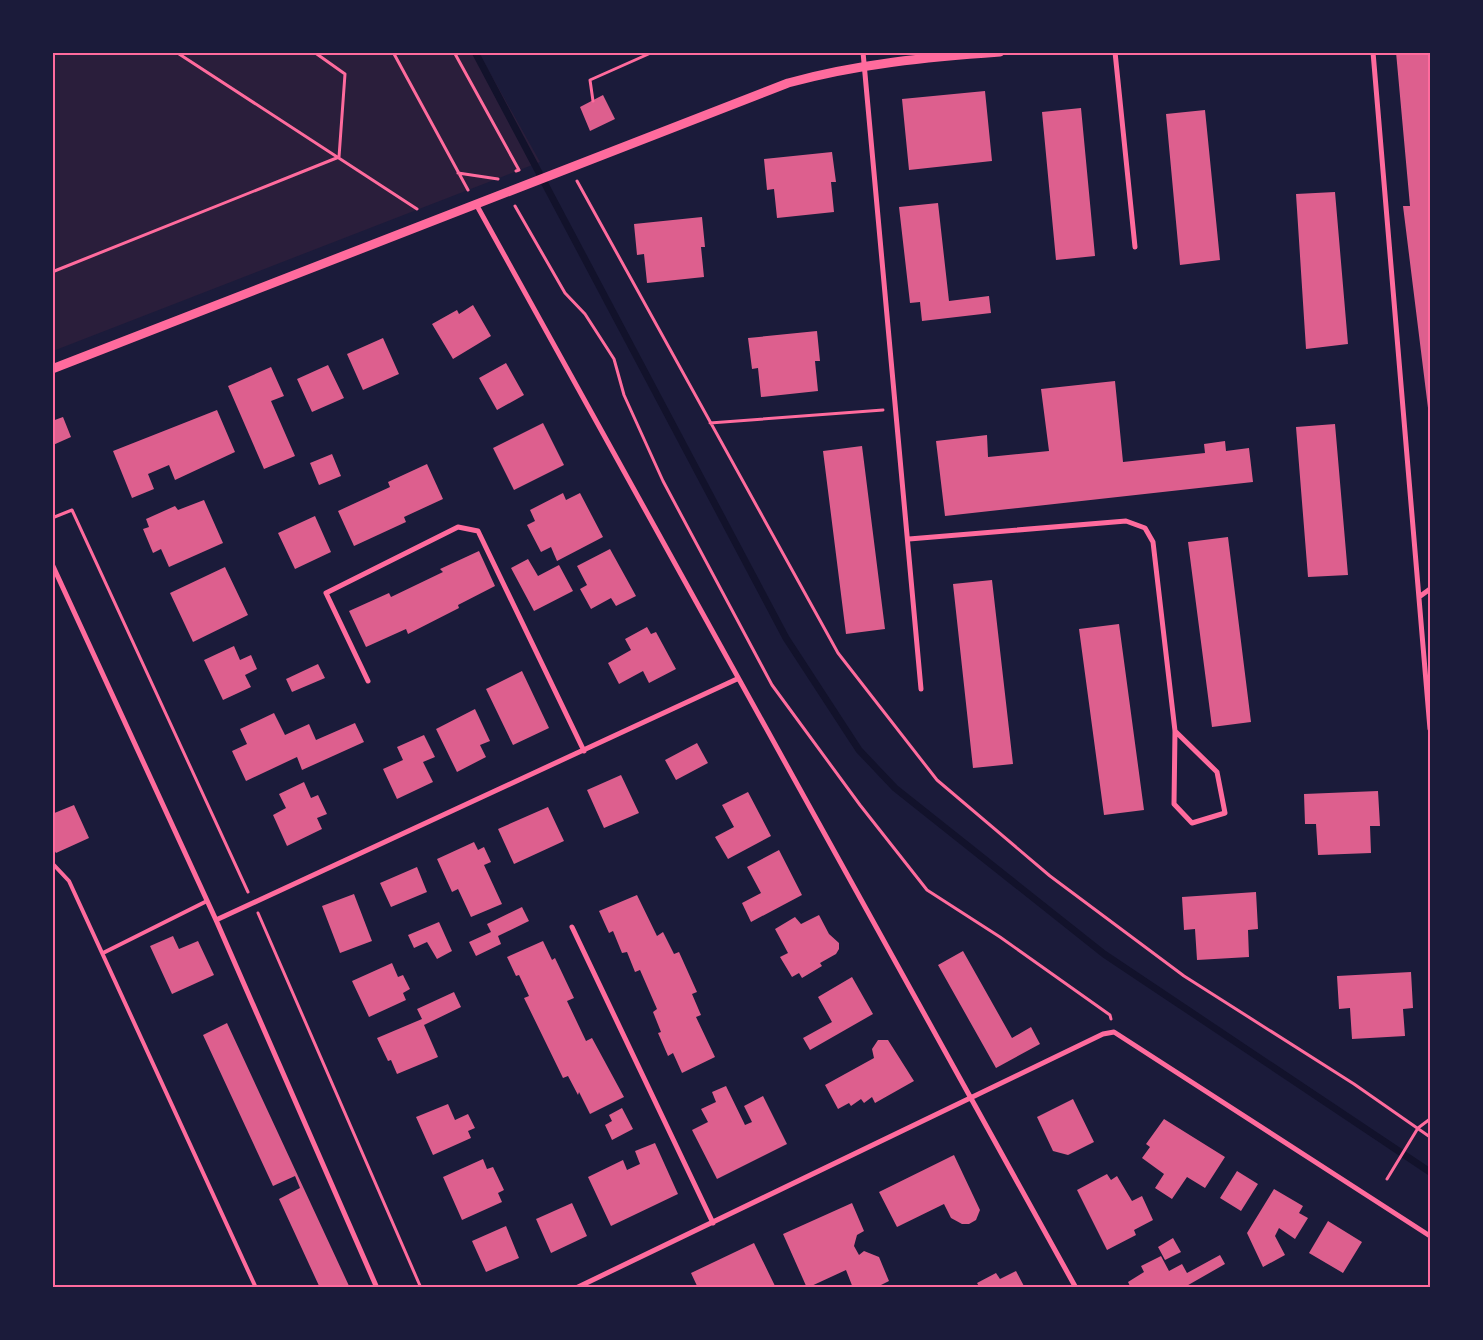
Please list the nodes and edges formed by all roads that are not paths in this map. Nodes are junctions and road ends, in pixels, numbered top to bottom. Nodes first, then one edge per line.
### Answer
1 (863, 52) edge
2 (1000, 52) edge
3 (1115, 52) edge
4 (1373, 52) edge
5 (863, 65) junction
6 (476, 204) junction
7 (1135, 247) dead end
8 (52, 369) edge
9 (909, 539) junction
10 (52, 564) edge
11 (1430, 589) edge
12 (1419, 597) junction
13 (737, 679) junction
14 (368, 681) dead end
15 (921, 689) dead end
16 (1430, 729) edge
17 (1175, 731) junction
18 (584, 751) junction
19 (52, 863) edge
20 (207, 901) junction
21 (216, 920) junction
22 (572, 927) dead end
23 (103, 953) junction
24 (971, 1098) junction
25 (713, 1223) junction
26 (1430, 1236) edge
27 (256, 1288) edge
28 (377, 1288) edge
29 (576, 1288) edge
30 (1076, 1288) edge

1 - 5 street
2 - 5 street
3 - 7 street
4 - 12 street
5 - 6 street
5 - 9 street
6 - 8 street
6 - 13 street
9 - 15 street
9 - 17 street
10 - 20 street
11 - 12 street
12 - 16 street
13 - 18 street
13 - 24 street
14 - 18 street
17 - 17 street
18 - 21 street
19 - 23 lane
20 - 21 street
20 - 23 lane
21 - 28 street
22 - 25 street
23 - 27 lane
24 - 25 street
24 - 26 street
24 - 30 street
25 - 29 street

